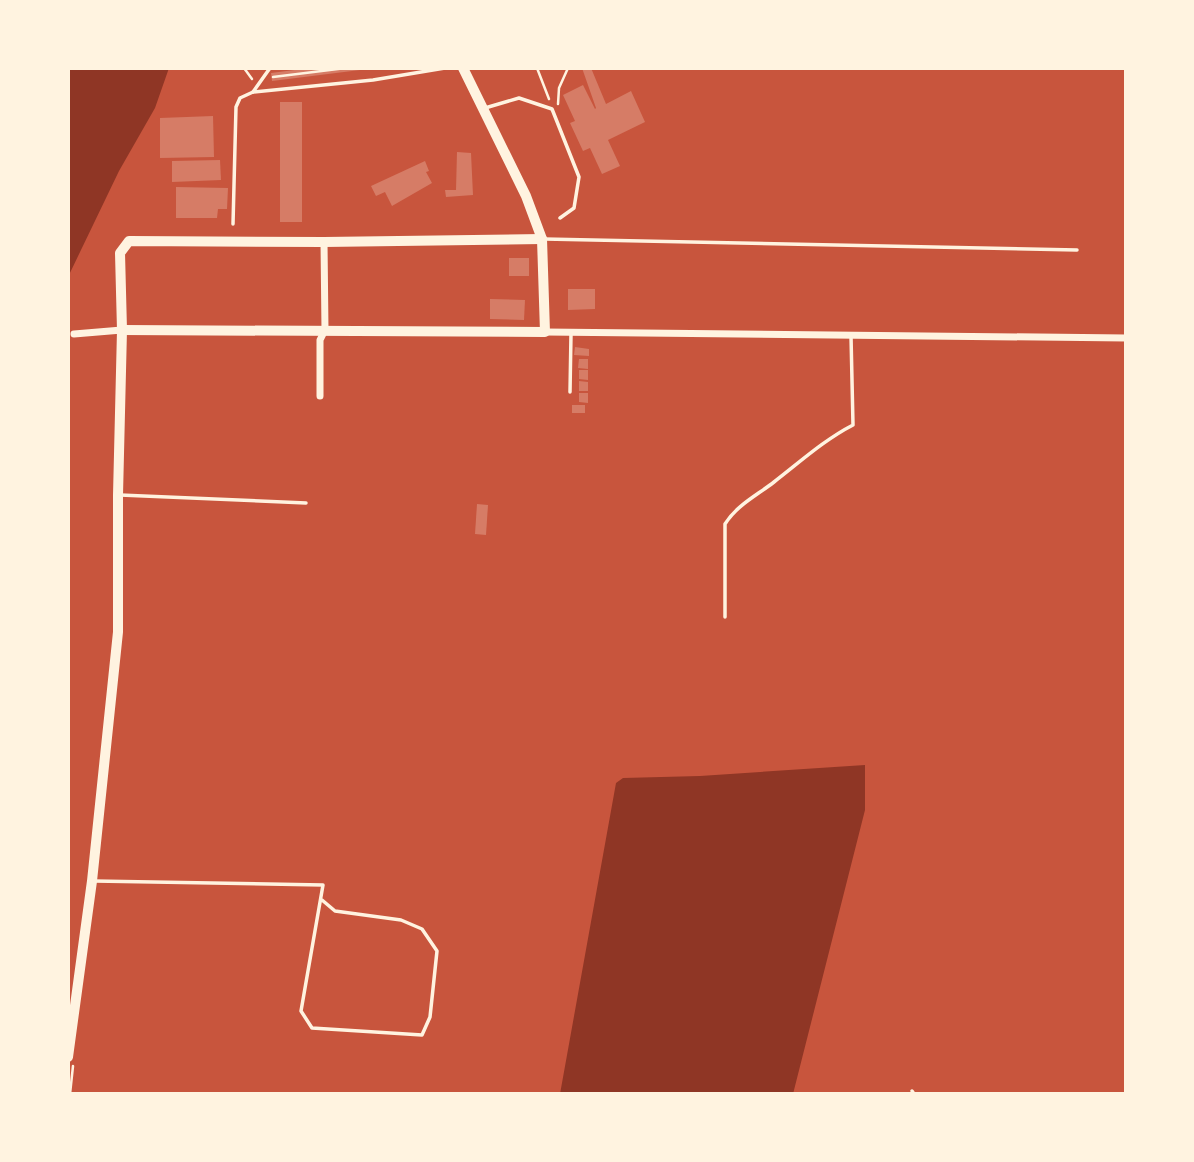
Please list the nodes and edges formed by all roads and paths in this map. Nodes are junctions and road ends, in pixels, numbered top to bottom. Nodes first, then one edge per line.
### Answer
1 (244, 68) edge
2 (270, 68) edge
3 (346, 68) edge
4 (444, 68) edge
5 (463, 68) edge
6 (537, 68) edge
7 (568, 68) edge
8 (263, 78) junction
9 (253, 92) junction
10 (483, 109) junction
11 (552, 109) junction
12 (557, 118) junction
13 (560, 218) dead end
14 (233, 224) dead end
15 (542, 239) junction
16 (324, 242) junction
17 (1077, 250) dead end
18 (122, 330) junction
19 (325, 330) junction
20 (545, 332) junction
21 (571, 332) junction
22 (74, 334) dead end
23 (851, 336) junction
24 (1126, 338) edge
25 (570, 391) dead end
26 (320, 396) dead end
27 (118, 495) junction
28 (306, 503) dead end
29 (725, 617) dead end
30 (92, 881) junction
31 (322, 900) junction
32 (68, 1057) edge

1 - 8 path
2 - 8 lane
3 - 8 path
4 - 9 lane
5 - 10 main road
6 - 11 path
7 - 12 path
8 - 9 lane
9 - 14 lane
10 - 11 lane
10 - 15 main road
11 - 12 lane
12 - 13 lane
15 - 16 main road
15 - 17 lane
15 - 20 main road
16 - 18 main road
16 - 19 street
18 - 19 main road
18 - 22 street
18 - 27 main road
19 - 20 main road
19 - 26 street
20 - 21 street
21 - 23 street
21 - 25 lane
23 - 24 street
23 - 29 lane
27 - 28 lane
27 - 30 main road
30 - 31 lane
30 - 32 main road
31 - 31 lane

